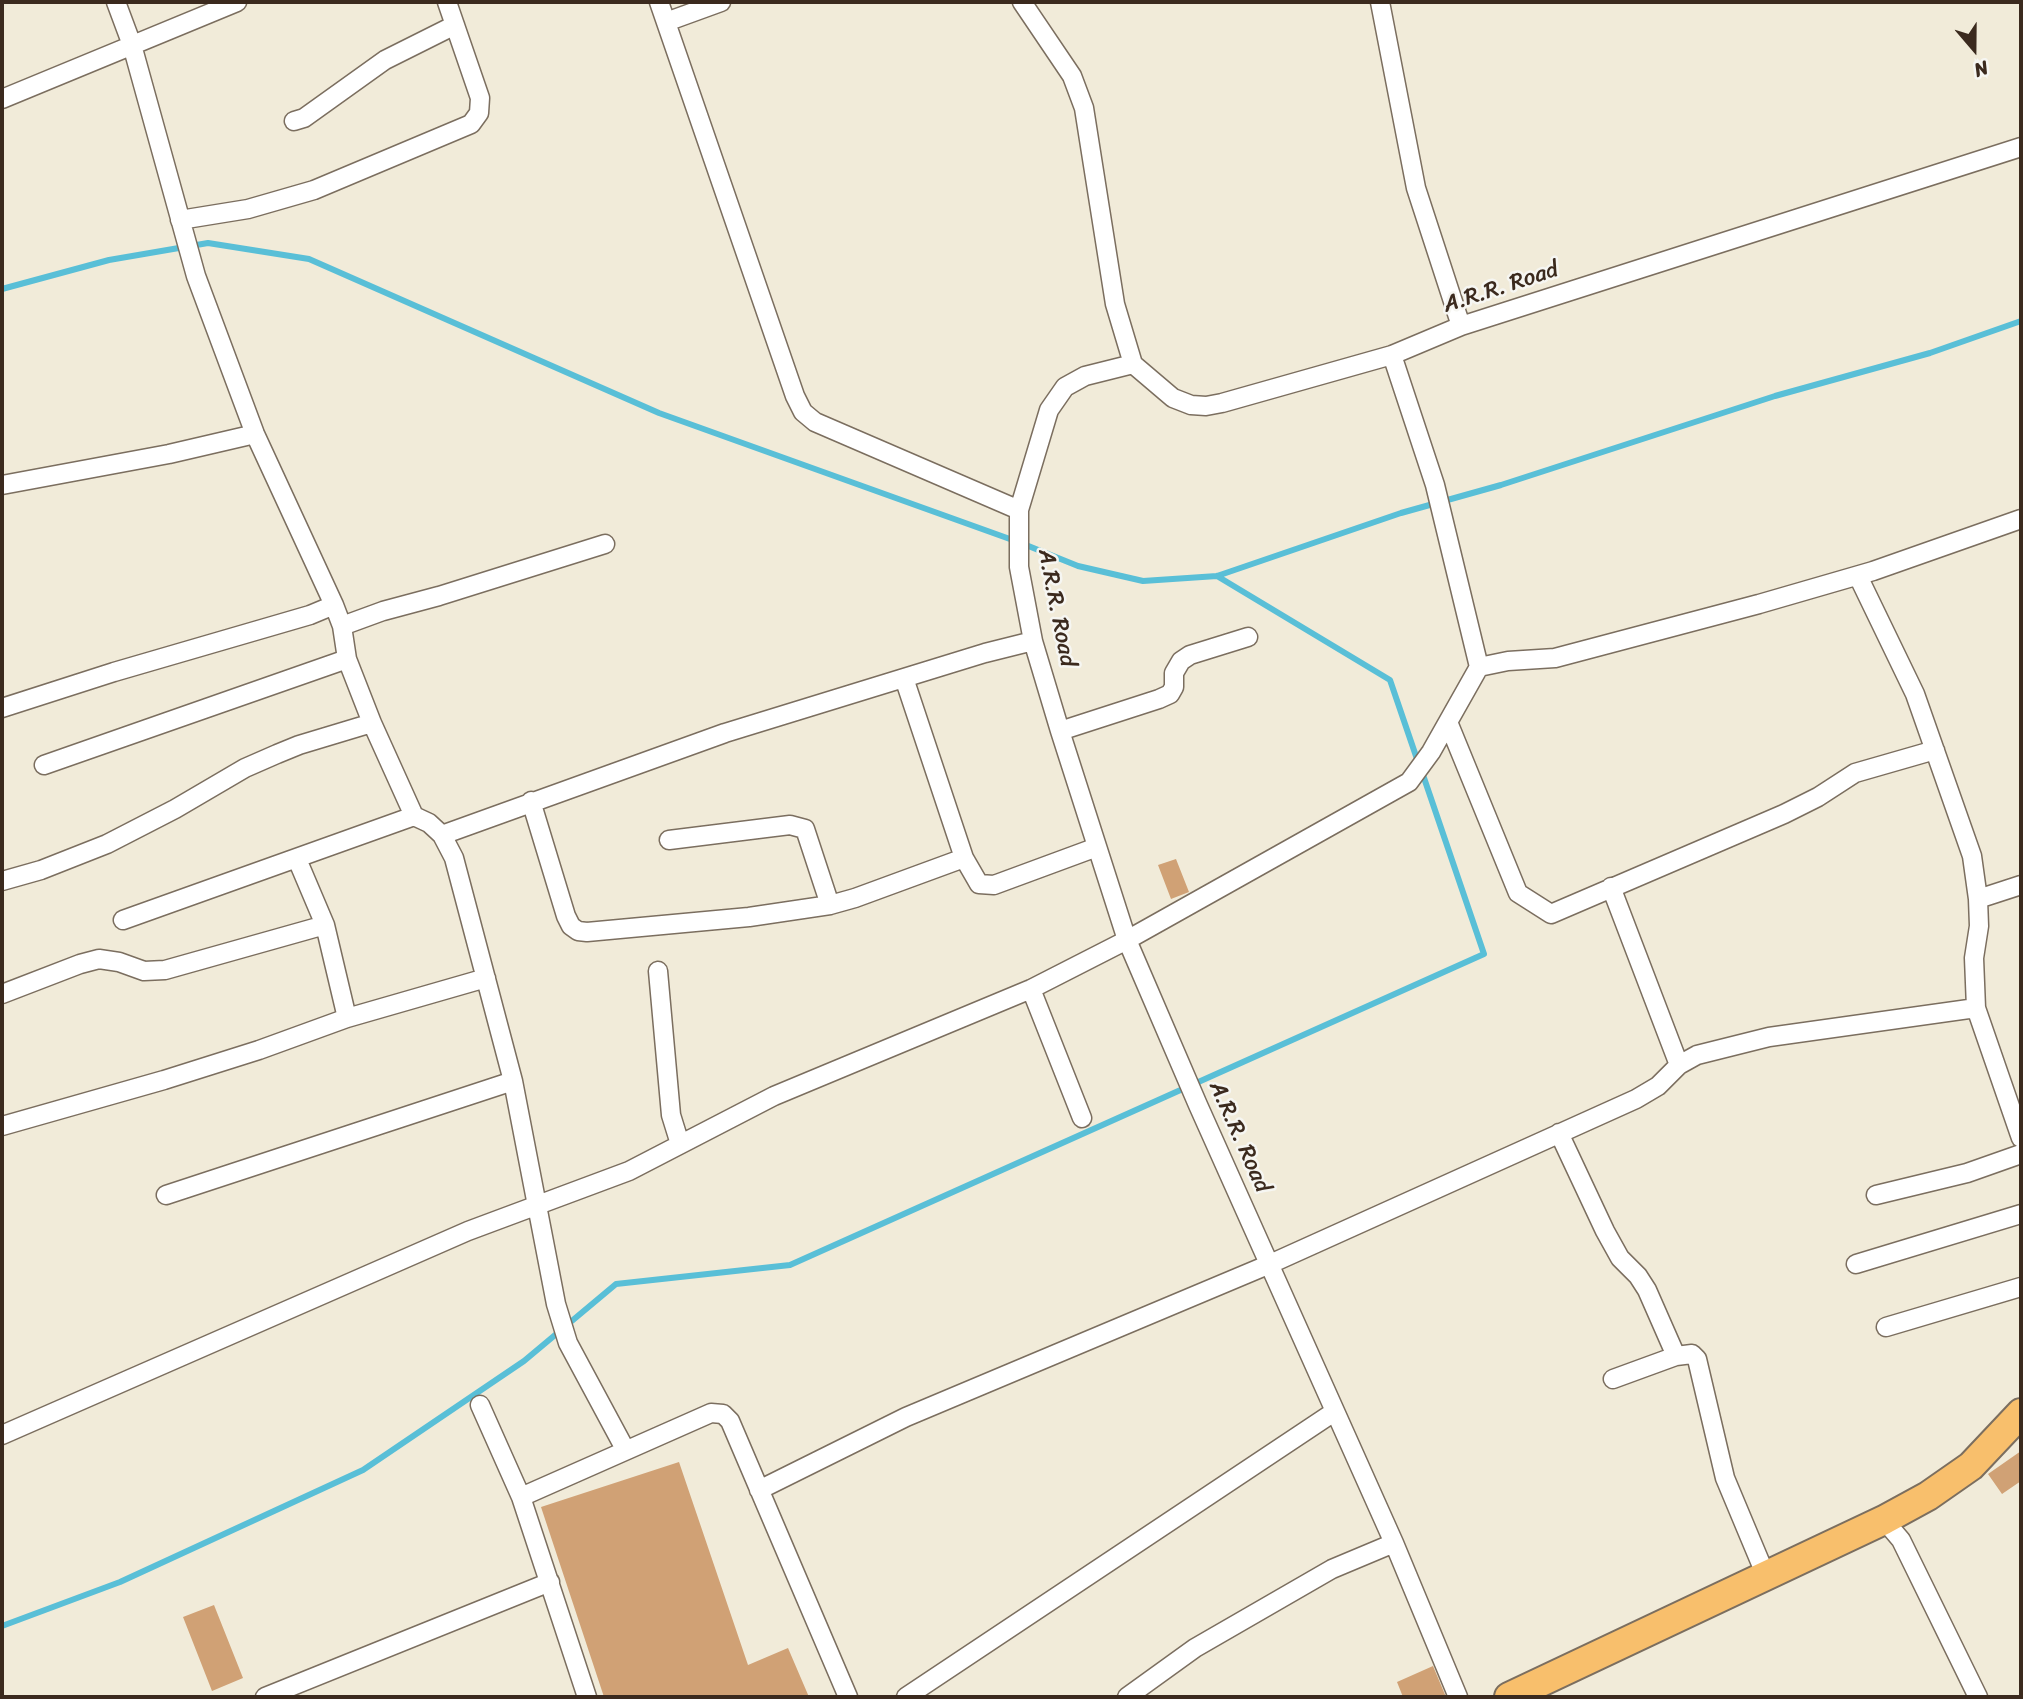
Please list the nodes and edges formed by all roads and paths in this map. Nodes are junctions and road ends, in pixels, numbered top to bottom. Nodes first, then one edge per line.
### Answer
1 (116, 2) edge
2 (237, 2) edge
3 (447, 2) edge
4 (659, 2) edge
5 (721, 2) edge
6 (1022, 2) edge
7 (1380, 2) edge
8 (666, 22) junction
9 (455, 25) junction
10 (132, 45) junction
11 (2, 99) edge
12 (294, 121) dead end
13 (2021, 147) edge
14 (181, 226) junction
15 (1461, 326) junction
16 (1392, 355) junction
17 (1133, 364) junction
18 (255, 434) junction
19 (2, 485) edge
20 (1019, 518) junction
21 (2021, 519) edge
22 (605, 544) dead end
23 (1858, 576) junction
24 (334, 605) junction
25 (342, 626) junction
26 (1248, 637) dead end
27 (1033, 641) junction
28 (347, 659) junction
29 (1479, 667) junction
30 (904, 678) junction
31 (2, 708) edge
32 (1448, 722) junction
33 (372, 723) junction
34 (1060, 730) junction
35 (1935, 750) junction
36 (44, 765) dead end
37 (531, 801) junction
38 (414, 816) junction
39 (442, 835) junction
40 (669, 840) dead end
41 (1097, 847) junction
42 (964, 858) junction
43 (298, 859) junction
44 (2, 881) edge
45 (2021, 885) edge
46 (1611, 887) junction
47 (1978, 899) junction
48 (830, 905) junction
49 (123, 920) dead end
50 (325, 925) junction
51 (1127, 940) junction
52 (658, 971) dead end
53 (486, 978) junction
54 (1031, 989) junction
55 (2, 993) edge
56 (1976, 1009) junction
57 (347, 1018) junction
58 (1679, 1065) junction
59 (513, 1081) junction
60 (1082, 1118) dead end
61 (2, 1126) edge
62 (1559, 1133) junction
63 (2021, 1138) edge
64 (680, 1144) junction
65 (2021, 1154) edge
66 (166, 1195) dead end
67 (1876, 1195) dead end
68 (538, 1204) junction
69 (2021, 1214) edge
70 (1270, 1264) junction
71 (1856, 1264) dead end
72 (2021, 1287) edge
73 (1886, 1327) dead end
74 (1676, 1356) junction
75 (1613, 1380) dead end
76 (480, 1405) dead end
77 (1334, 1412) junction
78 (2021, 1413) edge
79 (2, 1435) edge
80 (625, 1449) junction
81 (759, 1490) junction
82 (521, 1497) junction
83 (1884, 1520) junction
84 (1394, 1543) junction
85 (1766, 1576) junction
86 (550, 1582) junction
87 (265, 1697) edge
88 (587, 1697) edge
89 (848, 1697) edge
90 (906, 1697) edge
91 (1127, 1697) edge
92 (1458, 1697) edge
93 (1509, 1697) edge
94 (1978, 1697) edge

1 - 10 street
2 - 10 street
3 - 9 street
4 - 8 street
5 - 8 street
6 - 17 street
7 - 15 street
8 - 20 street
9 - 12 street
9 - 14 street
10 - 11 street
10 - 14 street
13 - 15 street, A.R.R. Road
14 - 18 street
15 - 16 street, A.R.R. Road
16 - 17 street, A.R.R. Road
16 - 29 street
17 - 20 street, A.R.R. Road
18 - 19 street
18 - 24 street
20 - 27 street, A.R.R. Road
21 - 23 street
22 - 25 street
23 - 29 street
23 - 35 street
24 - 25 street
24 - 31 street
25 - 28 street
26 - 34 street
27 - 30 street
27 - 34 street, A.R.R. Road
28 - 33 street
28 - 36 street
29 - 32 street
30 - 37 street
30 - 42 street
32 - 46 street
32 - 51 street
33 - 38 street
33 - 44 street
34 - 41 street, A.R.R. Road
35 - 46 street
35 - 47 street
37 - 39 street
37 - 48 street
38 - 39 street
38 - 43 street
39 - 53 street
40 - 48 street
41 - 42 street
41 - 51 street, A.R.R. Road
42 - 48 street
43 - 49 street
43 - 50 street
45 - 47 street
46 - 58 street
47 - 56 street
50 - 55 street
50 - 57 street
51 - 54 street
51 - 70 street, A.R.R. Road
52 - 64 street
53 - 57 street
53 - 59 street
54 - 60 street
54 - 64 street
56 - 58 street
56 - 63 street
57 - 61 street
58 - 62 street
59 - 66 street
59 - 68 street
62 - 70 street
62 - 74 street
64 - 68 street
65 - 67 street
68 - 79 street
68 - 80 street
69 - 71 street
70 - 77 street, A.R.R. Road
70 - 81 street
72 - 73 street
74 - 75 street
74 - 85 street
76 - 82 street
77 - 84 street, A.R.R. Road
77 - 90 street
78 - 83 main road
80 - 81 street
80 - 82 street
81 - 89 street
82 - 86 street
83 - 85 main road
83 - 94 street
84 - 91 street
84 - 92 street, A.R.R. Road
85 - 93 main road
86 - 87 street
86 - 88 street

